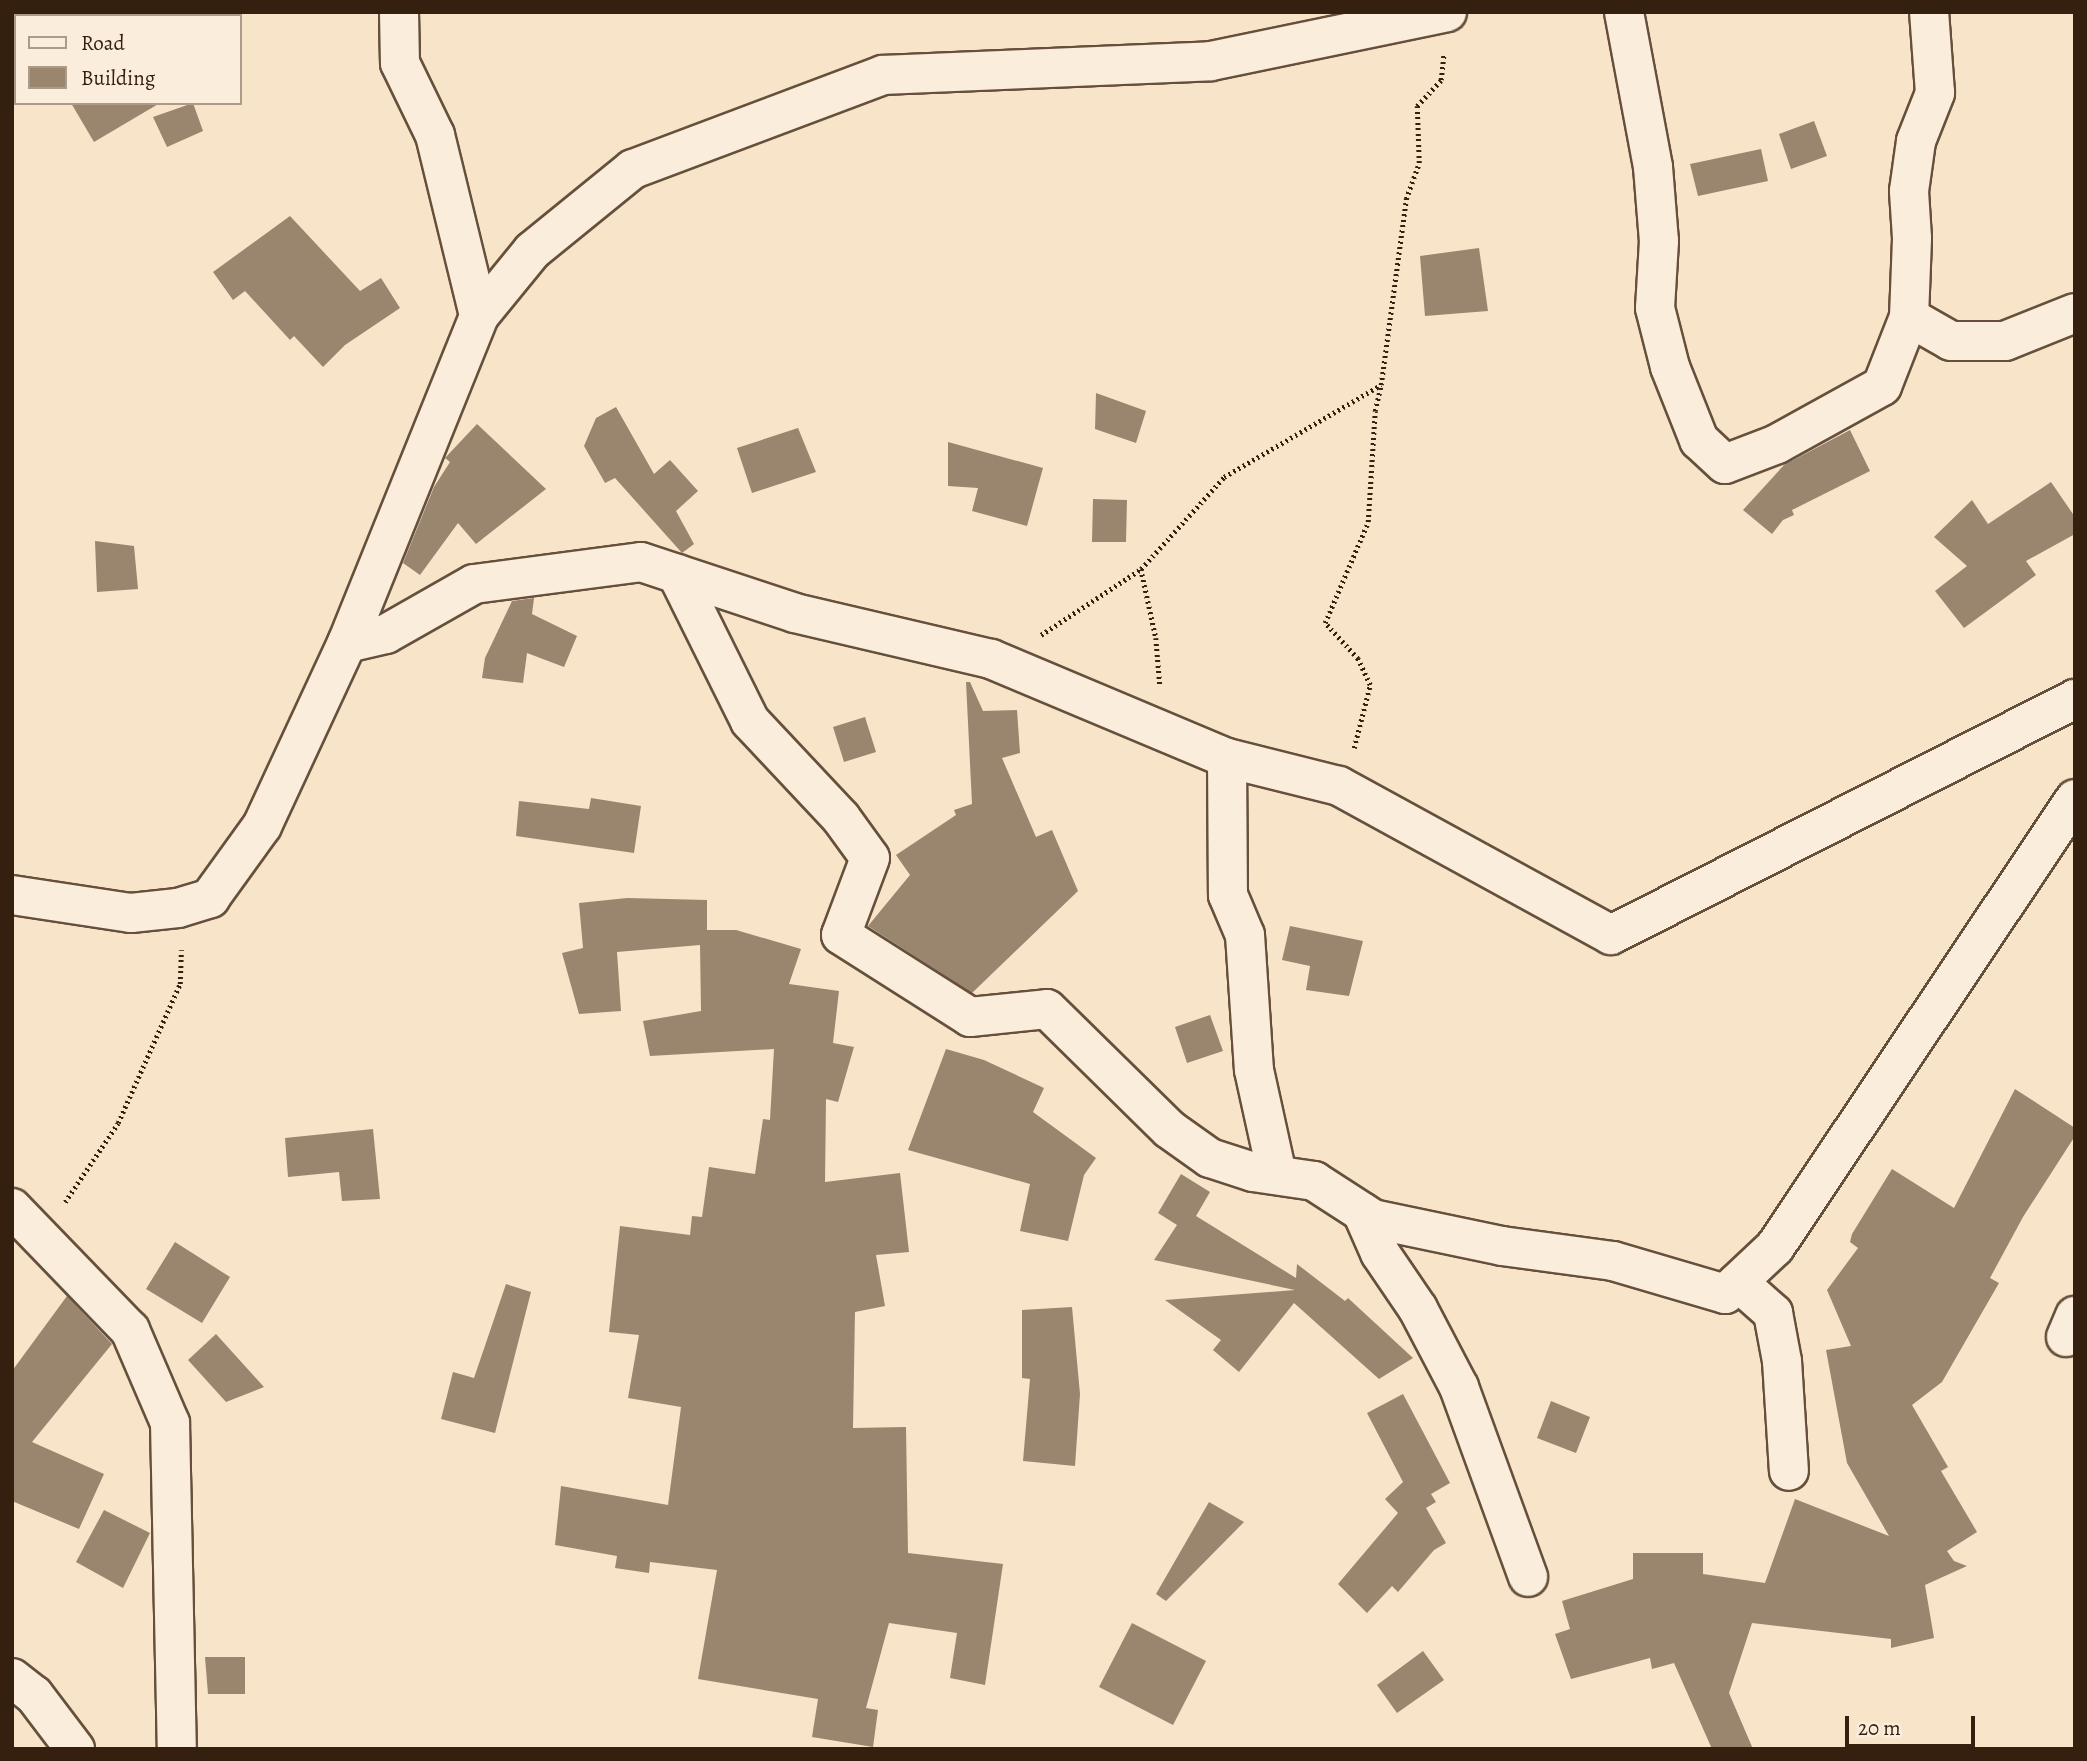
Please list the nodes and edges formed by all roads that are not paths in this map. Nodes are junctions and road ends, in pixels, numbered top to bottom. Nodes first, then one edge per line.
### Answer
1 (399, 12) edge
2 (1624, 12) edge
3 (1929, 12) edge
4 (1442, 13) edge
5 (2075, 313) edge
6 (479, 316) junction
7 (1909, 317) junction
8 (677, 574) junction
9 (347, 643) junction
10 (2075, 699) edge
11 (1227, 758) junction
12 (2075, 799) edge
13 (12, 895) edge
14 (1277, 1175) junction
15 (12, 1208) edge
16 (1362, 1212) junction
17 (1738, 1282) junction
18 (1789, 1471) dead end
19 (1528, 1577) dead end
20 (12, 1678) edge
21 (75, 1749) edge
22 (177, 1749) edge

1 - 6 street
2 - 7 street
3 - 7 street
4 - 6 street
5 - 7 street
6 - 9 street
8 - 9 street
8 - 11 street
8 - 14 street
9 - 13 street
10 - 11 street
11 - 14 street
12 - 17 street
14 - 16 street
15 - 22 street
16 - 17 street
16 - 19 street
17 - 18 street
20 - 21 street

